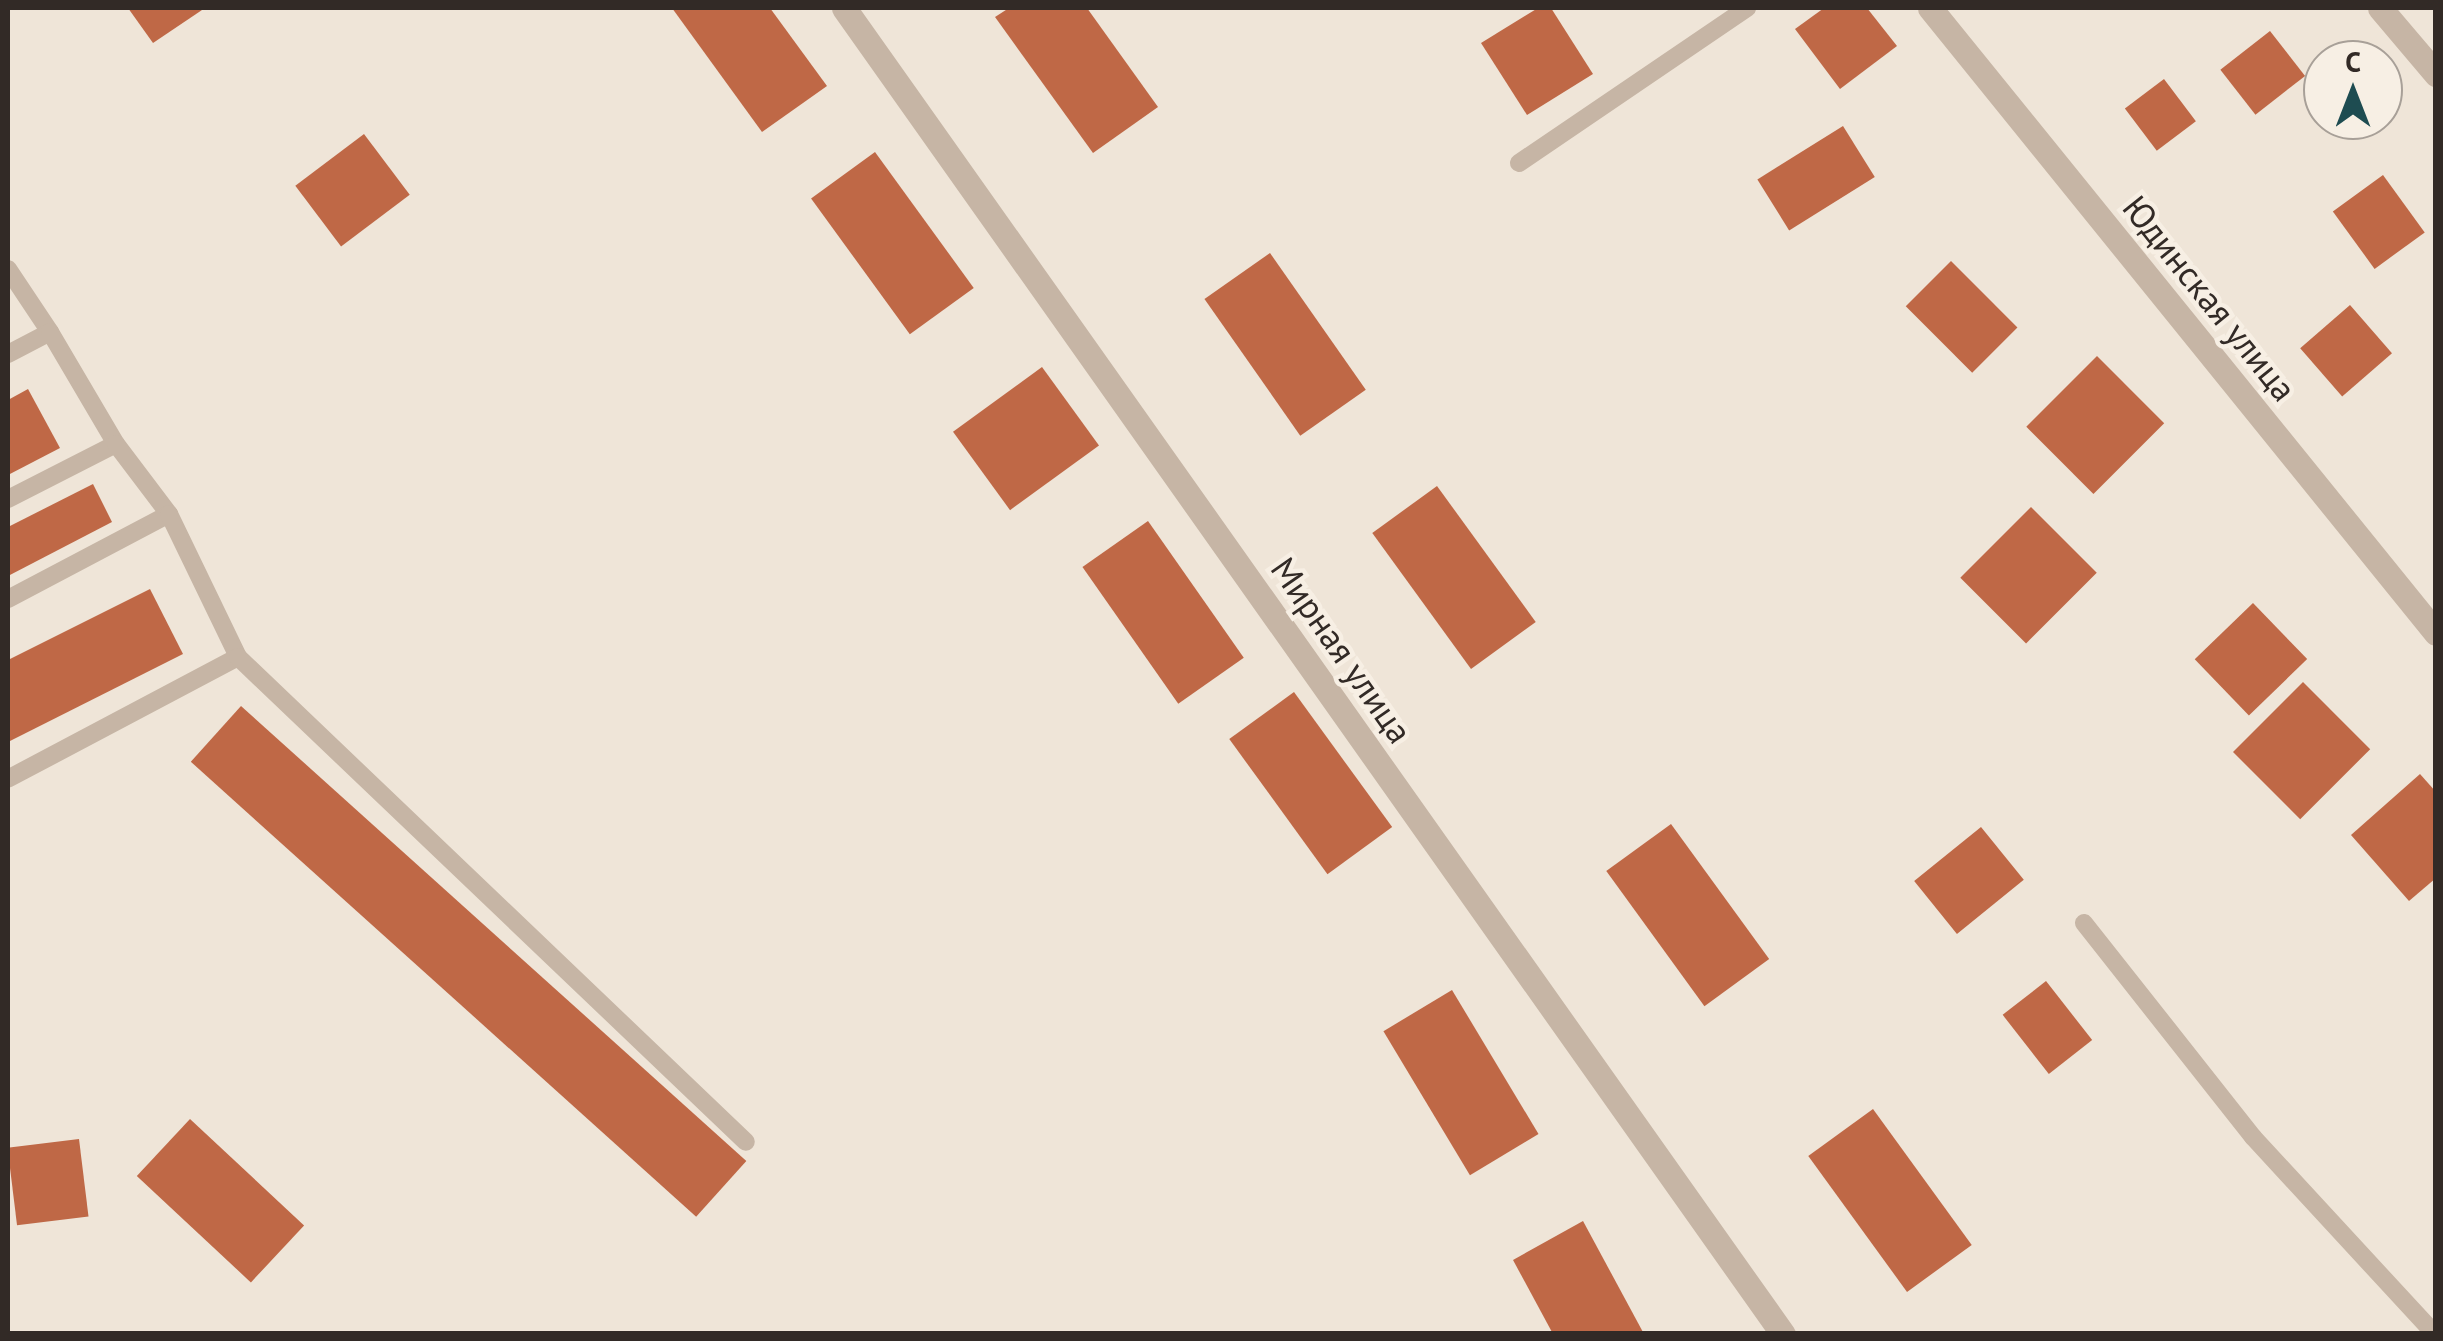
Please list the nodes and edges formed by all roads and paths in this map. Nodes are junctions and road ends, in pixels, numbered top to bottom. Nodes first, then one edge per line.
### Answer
1 (844, 8) edge
2 (1747, 8) edge
3 (1930, 8) edge
4 (2380, 8) edge
5 (2436, 74) edge
6 (1520, 163) dead end
7 (8, 269) edge
8 (50, 332) junction
9 (8, 354) edge
10 (116, 444) junction
11 (8, 499) edge
12 (169, 514) junction
13 (8, 598) edge
14 (2436, 633) edge
15 (238, 657) junction
16 (8, 778) edge
17 (2084, 922) dead end
18 (746, 1142) dead end
19 (1783, 1334) edge
20 (2435, 1334) edge

1 - 19 street, Мирная улица
2 - 6 lane
3 - 14 street, Юдинская улица
4 - 5 street
7 - 8 lane
8 - 9 lane
8 - 10 lane
10 - 11 lane
10 - 12 lane
12 - 13 lane
12 - 15 lane
15 - 16 lane
15 - 18 lane
17 - 20 lane

